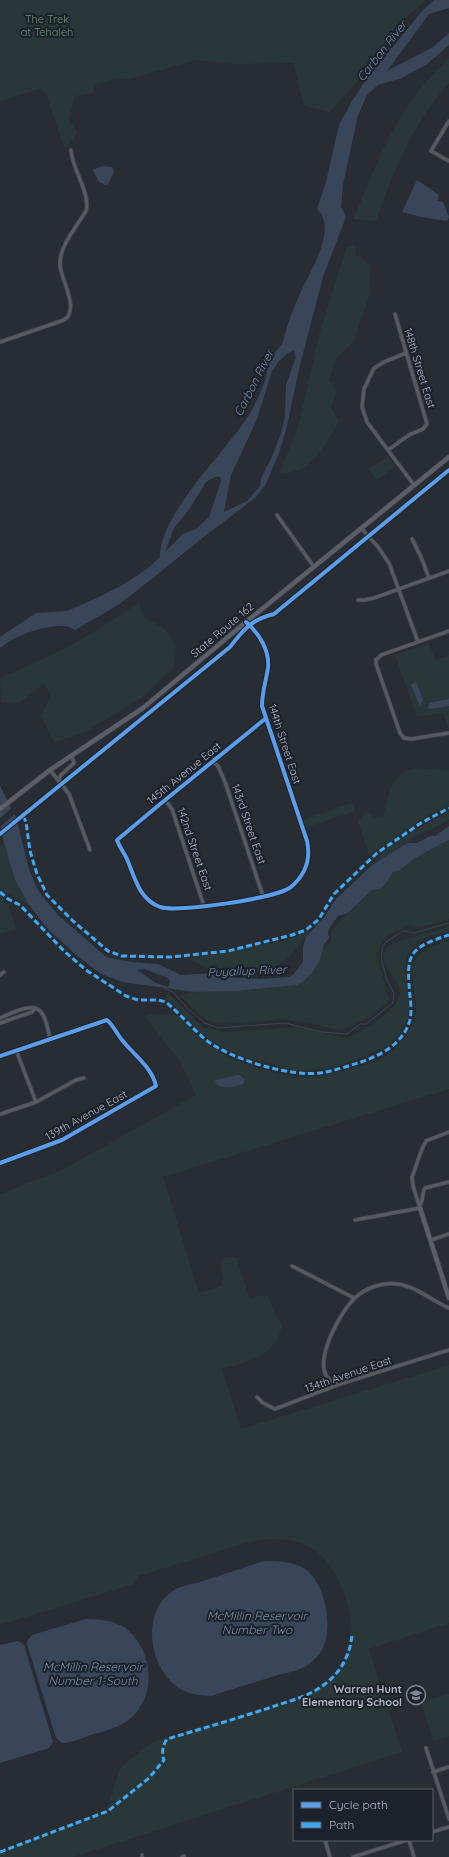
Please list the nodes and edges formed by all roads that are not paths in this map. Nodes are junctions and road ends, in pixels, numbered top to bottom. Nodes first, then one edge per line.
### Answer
1 (449, 121) edge
2 (71, 150) dead end
3 (449, 161) edge
4 (395, 314) dead end
5 (0, 342) edge
6 (406, 353) junction
7 (388, 450) junction
8 (449, 457) edge
9 (414, 486) junction
10 (277, 515) dead end
11 (361, 528) junction
12 (412, 540) dead end
13 (314, 567) junction
14 (449, 571) edge
15 (429, 578) junction
16 (399, 589) junction
17 (358, 600) dead end
18 (246, 622) junction
19 (449, 631) edge
20 (418, 642) junction
21 (372, 658) dead end
22 (376, 660) junction
23 (265, 720) junction
24 (448, 733) edge
25 (72, 756) junction
26 (212, 761) junction
27 (50, 770) junction
28 (62, 785) junction
29 (165, 800) junction
30 (0, 809) edge
31 (90, 850) dead end
32 (263, 896) junction
33 (204, 906) junction
34 (4, 972) dead end
35 (0, 976) edge
36 (35, 1008) junction
37 (0, 1018) edge
38 (0, 1023) edge
39 (50, 1039) junction
40 (16, 1050) junction
41 (0, 1056) edge
42 (84, 1078) dead end
43 (36, 1102) junction
44 (1, 1114) edge
45 (449, 1132) edge
46 (0, 1163) edge
47 (449, 1182) edge
48 (420, 1207) junction
49 (355, 1220) dead end
50 (449, 1234) edge
51 (430, 1240) junction
52 (292, 1266) dead end
53 (449, 1297) edge
54 (354, 1298) junction
55 (449, 1308) edge
56 (449, 1350) edge
57 (340, 1384) junction
58 (257, 1397) dead end
59 (426, 1748) dead end
60 (449, 1767) edge
61 (434, 1772) junction
62 (449, 1819) edge
63 (449, 1827) edge
64 (433, 1832) edge
65 (324, 1841) edge
66 (405, 1841) edge
67 (408, 1841) edge
68 (330, 1857) edge
69 (353, 1857) edge
70 (414, 1857) edge

1 - 3 street
2 - 5 street
4 - 6 street, 148th Street East
6 - 7 street, 148th Street East
6 - 7 street
7 - 9 street
8 - 9 main road, State Route 162
9 - 11 main road, State Route 162
10 - 13 street
11 - 13 main road, State Route 162
11 - 16 street
12 - 15 street
13 - 18 main road, State Route 162
14 - 15 street
15 - 16 street
16 - 17 street
16 - 20 street
18 - 23 street, 144th Street East
18 - 25 main road, State Route 162
19 - 20 street
20 - 22 street
21 - 22 street
22 - 24 street
23 - 26 street, 145th Avenue East
23 - 32 street, 144th Street East
25 - 27 main road, State Route 162
25 - 28 street
26 - 29 street, 145th Avenue East
26 - 32 street, 143rd Street East
27 - 28 street
27 - 30 main road, State Route 162
28 - 31 street
29 - 33 street, 142nd Street East
29 - 33 street, 145th Avenue East
32 - 33 street
34 - 35 street
36 - 37 street
36 - 38 street
36 - 39 street
39 - 40 street
39 - 46 street, 139th Avenue East
40 - 41 street
40 - 43 street
42 - 43 street
43 - 44 street
45 - 48 street
47 - 48 street
48 - 49 street
48 - 51 main road
50 - 51 street
51 - 53 main road
52 - 54 street
54 - 55 street
54 - 57 street
56 - 57 street, 134th Avenue East
57 - 58 street, 134th Avenue East
59 - 61 street
60 - 61 street
61 - 62 street
63 - 64 street
65 - 68 street
66 - 69 street
67 - 70 street

